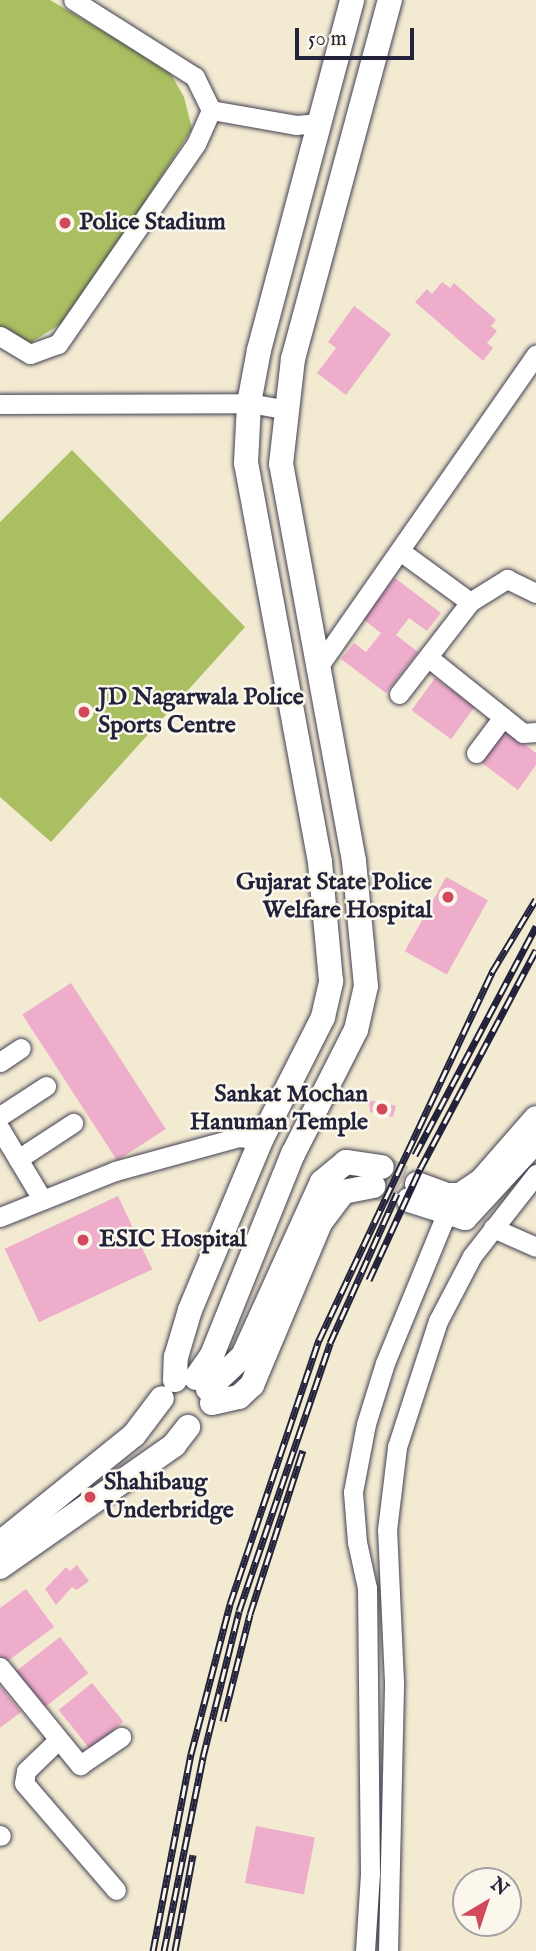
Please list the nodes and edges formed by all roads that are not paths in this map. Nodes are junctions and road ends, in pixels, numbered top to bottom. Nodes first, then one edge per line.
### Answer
1 (73, 0) edge
2 (352, 0) edge
3 (390, 0) edge
4 (211, 110) junction
5 (320, 123) junction
6 (0, 336) edge
7 (536, 355) edge
8 (249, 403) junction
9 (0, 404) edge
10 (284, 410) junction
11 (400, 551) junction
12 (536, 593) edge
13 (470, 602) junction
14 (429, 658) junction
15 (318, 667) junction
16 (399, 694) dead end
17 (503, 718) junction
18 (536, 732) edge
19 (476, 753) dead end
20 (21, 1048) dead end
21 (0, 1062) edge
22 (46, 1086) dead end
23 (0, 1116) edge
24 (536, 1118) edge
25 (73, 1123) dead end
26 (0, 1129) edge
27 (261, 1140) junction
28 (536, 1141) edge
29 (18, 1159) junction
30 (536, 1174) edge
31 (377, 1177) tunnel mouth
32 (42, 1199) junction
33 (446, 1214) junction
34 (0, 1217) edge
35 (493, 1228) junction
36 (536, 1247) edge
37 (190, 1389) junction
38 (188, 1427) junction
39 (387, 1530) junction
40 (356, 1531) junction
41 (0, 1543) edge
42 (0, 1567) edge
43 (0, 1667) edge
44 (121, 1737) dead end
45 (57, 1741) junction
46 (116, 1890) dead end
47 (365, 1951) edge
48 (388, 1951) edge

1 - 4 street
2 - 5 main road
3 - 10 main road
4 - 5 street
4 - 6 street
5 - 8 main road
7 - 11 street
8 - 9 street
8 - 10 street
8 - 27 main road
10 - 15 main road
11 - 13 street
11 - 15 street
12 - 13 street
13 - 14 street
14 - 16 street
14 - 17 street
15 - 37 main road
17 - 18 street
17 - 19 street
20 - 21 street
22 - 23 street
24 - 33 main road
25 - 29 street
26 - 29 street
27 - 32 street
27 - 37 main road
28 - 33 main road
29 - 32 street
30 - 35 street
31 - 37 main road
32 - 34 street
33 - 40 street
35 - 36 street
35 - 39 street
37 - 38 main road
37 - 38 main road
37 - 41 main road
38 - 42 main road
39 - 40 street
39 - 48 street
40 - 47 street
43 - 45 street
44 - 45 street
45 - 46 street

